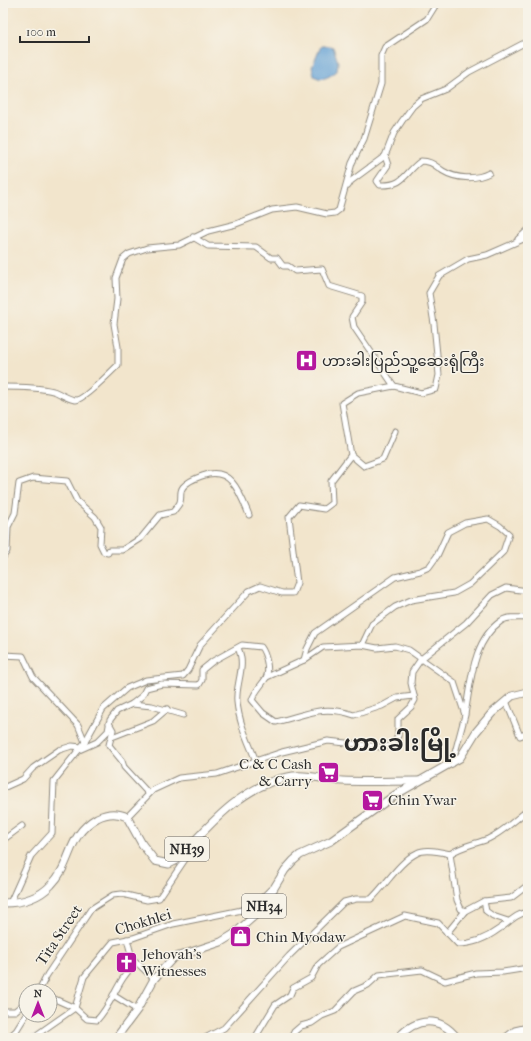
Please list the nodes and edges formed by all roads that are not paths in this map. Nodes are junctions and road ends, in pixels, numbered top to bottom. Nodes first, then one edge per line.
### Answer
1 (437, 3) edge
2 (528, 41) edge
3 (385, 156) junction
4 (489, 173) dead end
5 (345, 190) junction
6 (528, 230) edge
7 (193, 237) junction
8 (528, 237) edge
9 (516, 241) junction
10 (394, 386) junction
11 (3, 387) edge
12 (395, 431) dead end
13 (351, 455) junction
14 (249, 515) dead end
15 (4, 551) edge
16 (3, 557) edge
17 (528, 591) edge
18 (528, 618) edge
19 (362, 645) junction
20 (238, 648) junction
21 (3, 655) edge
22 (421, 659) junction
23 (304, 660) junction
24 (267, 677) junction
25 (528, 692) edge
26 (414, 696) junction
27 (506, 701) junction
28 (132, 704) junction
29 (167, 709) junction
30 (465, 714) junction
31 (183, 715) dead end
32 (109, 723) junction
33 (528, 733) edge
34 (112, 737) junction
35 (85, 742) junction
36 (80, 749) junction
37 (256, 761) junction
38 (452, 764) junction
39 (420, 781) junction
40 (3, 788) edge
41 (149, 794) junction
42 (528, 810) edge
43 (127, 817) junction
44 (22, 826) dead end
45 (3, 840) edge
46 (192, 843) junction
47 (450, 854) junction
48 (528, 885) edge
49 (275, 886) junction
50 (484, 901) junction
51 (7, 903) edge
52 (465, 911) junction
53 (528, 912) edge
54 (508, 922) junction
55 (447, 933) junction
56 (127, 939) junction
57 (136, 963) junction
58 (528, 968) edge
59 (154, 979) junction
60 (43, 983) edge
61 (113, 995) junction
62 (58, 1001) edge
63 (75, 1008) junction
64 (18, 1009) edge
65 (137, 1010) junction
66 (3, 1011) edge
67 (21, 1023) edge
68 (528, 1028) edge
69 (8, 1038) edge
70 (32, 1038) edge
71 (116, 1038) edge
72 (205, 1038) edge
73 (255, 1038) edge
74 (291, 1038) edge
75 (398, 1038) edge
76 (457, 1038) edge
77 (506, 1038) edge

1 - 5 street
2 - 3 street
3 - 4 street
3 - 5 street
5 - 7 street
6 - 9 street
7 - 10 street
7 - 11 street
8 - 9 street
9 - 10 street
10 - 13 street
12 - 13 street
13 - 35 street
14 - 15 street
15 - 16 street
17 - 22 street
18 - 30 street
19 - 22 street
19 - 23 street
19 - 23 street
20 - 24 street
20 - 28 street
20 - 37 street
21 - 35 street
22 - 26 street
22 - 30 street
23 - 24 street
24 - 26 street
25 - 27 highway
26 - 37 street
27 - 33 street
27 - 38 highway
28 - 29 street
28 - 32 street
29 - 31 street
29 - 34 street
30 - 38 street
32 - 34 street
32 - 36 street
34 - 41 street
35 - 36 street
36 - 40 street
36 - 51 street
37 - 41 street
38 - 39 highway
39 - 46 highway, NH39
39 - 49 highway, NH34
41 - 43 street
42 - 47 street
43 - 46 highway, NH39
43 - 51 highway
44 - 45 street
46 - 60 street, Tita Street
47 - 52 street
47 - 72 street
48 - 50 street
49 - 56 street, Chokhlei
49 - 59 highway, NH34
50 - 52 street
50 - 54 street
52 - 55 street
53 - 54 street
54 - 55 street
55 - 73 street
56 - 57 street
56 - 63 street, Chokhlei
57 - 59 street
57 - 61 street
58 - 74 street
59 - 65 highway, NH34
61 - 63 street
61 - 65 street
62 - 63 street
63 - 70 street
64 - 66 street
65 - 71 highway, NH34
67 - 69 street
68 - 77 highway
75 - 76 highway

